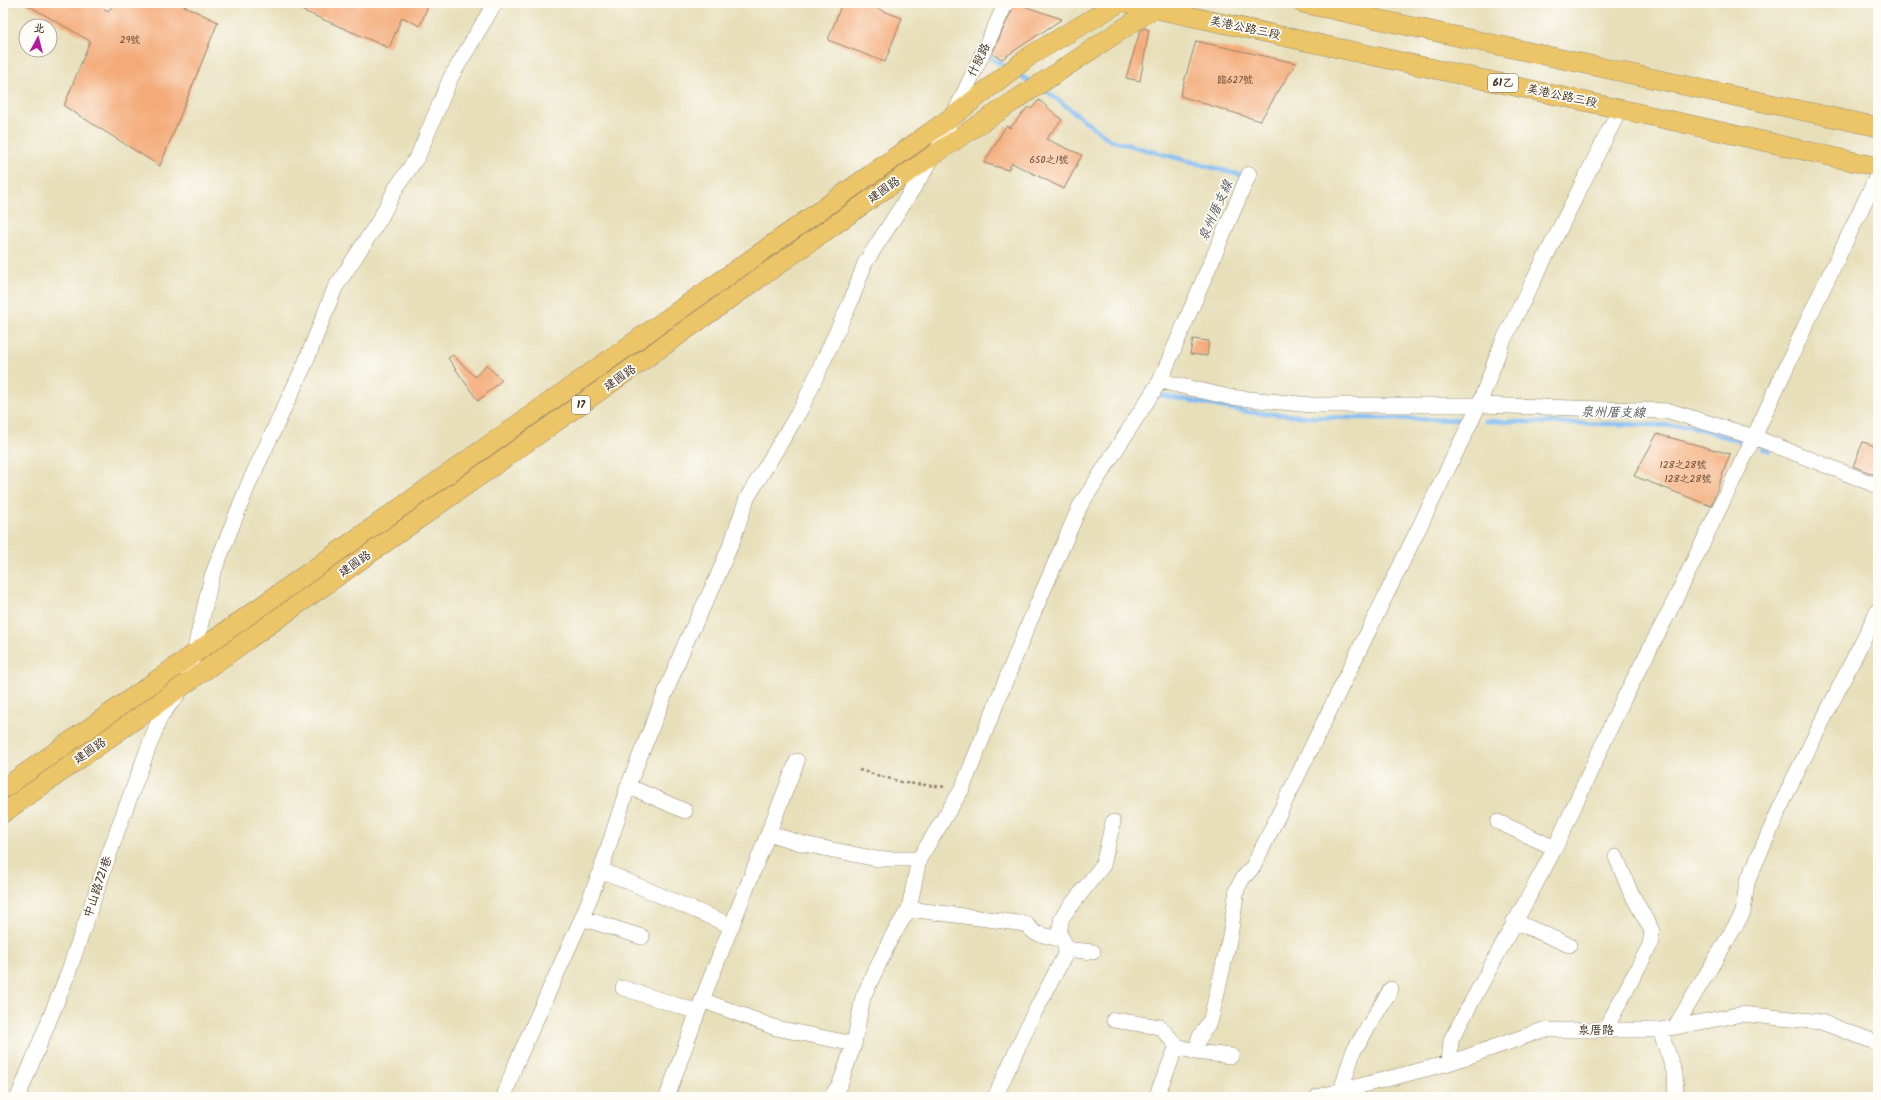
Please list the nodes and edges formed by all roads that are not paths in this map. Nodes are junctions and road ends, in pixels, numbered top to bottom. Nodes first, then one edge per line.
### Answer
1 (495, 3) edge
2 (1006, 3) edge
3 (1119, 3) edge
4 (1128, 3) edge
5 (1302, 3) edge
6 (1158, 5) edge
7 (1620, 109) junction
8 (952, 117) junction
9 (1878, 127) edge
10 (936, 154) junction
11 (1878, 167) edge
12 (1249, 174) dead end
13 (1878, 174) edge
14 (1160, 381) junction
15 (1479, 405) junction
16 (1754, 436) junction
17 (1878, 486) edge
18 (1878, 610) edge
19 (194, 654) junction
20 (187, 682) junction
21 (797, 761) dead end
22 (628, 786) junction
23 (3, 789) edge
24 (685, 811) dead end
25 (3, 813) edge
26 (1113, 822) dead end
27 (1498, 822) dead end
28 (770, 834) junction
29 (1556, 848) junction
30 (1616, 857) dead end
31 (919, 859) junction
32 (601, 870) junction
33 (910, 909) junction
34 (582, 918) junction
35 (1514, 921) junction
36 (732, 926) junction
37 (642, 937) dead end
38 (1064, 945) junction
39 (1569, 946) dead end
40 (1093, 952) dead end
41 (623, 988) dead end
42 (1392, 989) dead end
43 (700, 1006) junction
44 (1114, 1020) dead end
45 (1667, 1029) junction
46 (1605, 1030) junction
47 (1878, 1043) edge
48 (854, 1044) junction
49 (1177, 1046) junction
50 (1196, 1052) junction
51 (1231, 1056) dead end
52 (1449, 1063) junction
53 (1341, 1091) junction
54 (18, 1097) edge
55 (504, 1097) edge
56 (667, 1097) edge
57 (831, 1097) edge
58 (995, 1097) edge
59 (1156, 1097) edge
60 (1317, 1097) edge
61 (1676, 1097) edge

1 - 19 street
2 - 8 street, 什股路
3 - 8 main road, 建國路 / 17
4 - 6 main road, 美港公路三段 / 61乙
5 - 9 main road
6 - 7 main road, 美港公路三段 / 61乙
6 - 10 main road, 建國路 / 17
7 - 11 main road, 美港公路三段 / 61乙
7 - 15 street
8 - 10 street, 什股路
8 - 19 main road, 建國路 / 17
10 - 20 main road, 建國路 / 17
10 - 22 street, 什股路
12 - 14 street
13 - 16 street
14 - 15 street
14 - 31 street
15 - 16 street
15 - 50 street
16 - 17 street
16 - 29 street
18 - 45 street
19 - 20 street
19 - 23 main road, 建國路 / 17
20 - 25 main road, 建國路 / 17
20 - 54 street, 中山路721巷
21 - 28 street
22 - 24 street
22 - 32 street, 什股路
26 - 38 street
27 - 29 street
28 - 31 street
28 - 36 street
29 - 35 street
30 - 46 street
31 - 33 street
32 - 34 street, 什股路
32 - 36 street
33 - 38 street
33 - 48 street
34 - 37 street
34 - 55 street, 什股路
35 - 39 street
35 - 52 street
36 - 43 street
38 - 40 street
38 - 58 street
41 - 43 street
42 - 53 street
43 - 48 street
43 - 56 street
44 - 49 street
45 - 46 street, 泉厝路
45 - 47 street, 泉厝路
45 - 61 street
46 - 52 street, 泉厝路
48 - 57 street
49 - 50 street
49 - 59 street
50 - 51 street
52 - 53 street, 泉厝路
53 - 60 street, 泉厝路

